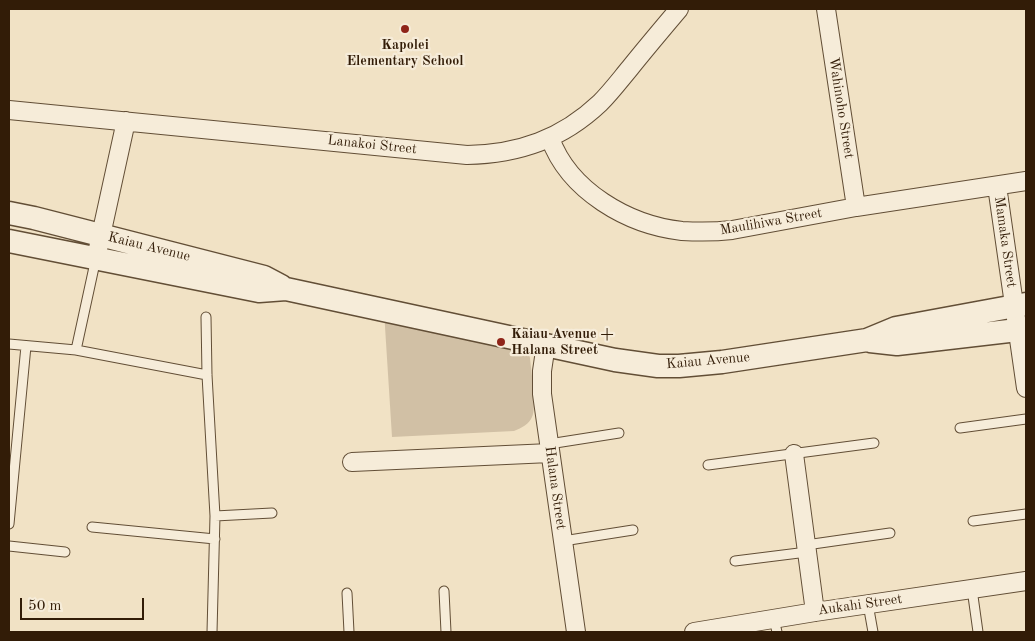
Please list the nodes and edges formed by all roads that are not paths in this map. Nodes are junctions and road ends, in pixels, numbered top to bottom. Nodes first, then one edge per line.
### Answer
1 (679, 9) edge
2 (826, 9) edge
3 (9, 110) edge
4 (126, 121) junction
5 (550, 138) junction
6 (1026, 181) edge
7 (997, 186) junction
8 (856, 207) junction
9 (9, 213) edge
10 (101, 235) junction
11 (9, 241) edge
12 (96, 258) junction
13 (286, 289) junction
14 (1020, 305) edge
15 (206, 317) dead end
16 (1022, 329) edge
17 (866, 340) junction
18 (9, 344) edge
19 (546, 344) junction
20 (26, 346) junction
21 (76, 350) junction
22 (206, 375) junction
23 (1026, 388) edge
24 (1026, 419) edge
25 (960, 428) dead end
26 (619, 433) dead end
27 (874, 443) dead end
28 (550, 448) junction
29 (794, 454) junction
30 (352, 462) dead end
31 (708, 465) dead end
32 (10, 503) edge
33 (272, 513) dead end
34 (1026, 514) edge
35 (215, 516) junction
36 (973, 521) dead end
37 (9, 524) edge
38 (92, 527) dead end
39 (634, 530) dead end
40 (890, 533) dead end
41 (215, 538) junction
42 (563, 541) junction
43 (9, 546) edge
44 (806, 548) junction
45 (65, 552) dead end
46 (736, 561) dead end
47 (1026, 581) edge
48 (972, 589) junction
49 (444, 591) dead end
50 (347, 594) dead end
51 (868, 604) junction
52 (815, 612) junction
53 (776, 625) edge
54 (212, 632) edge
55 (349, 632) edge
56 (446, 632) edge
57 (576, 632) edge
58 (694, 632) edge
59 (872, 632) edge
60 (978, 632) edge

1 - 5 street, Lanakoi Street
2 - 8 street, Wahinoho Street
3 - 4 street, Lanakoi Street
4 - 5 street, Lanakoi Street
4 - 10 street
5 - 8 street, Maulihiwa Street
6 - 7 street, Maulihiwa Street
7 - 8 street, Maulihiwa Street
7 - 14 street, Mamaka Street
9 - 10 street, Kaiau Avenue
10 - 12 street
10 - 13 street, Kaiau Avenue
11 - 12 street, Kaiau Avenue
12 - 13 street, Kaiau Avenue
12 - 21 lane
13 - 19 street, Kaiau Avenue
14 - 16 street, Mamaka Street
14 - 17 street, Kaiau Avenue
15 - 22 lane
16 - 17 street, Kaiau Avenue
16 - 23 street, Mamaka Street
17 - 19 street, Kaiau Avenue
18 - 20 lane
19 - 28 street, Halana Street
20 - 21 lane
20 - 32 lane
21 - 22 lane
22 - 35 lane
24 - 25 lane
26 - 28 lane
27 - 29 lane
28 - 30 street
28 - 42 street, Halana Street
29 - 31 lane
29 - 44 street
32 - 37 lane
33 - 35 lane
34 - 36 lane
35 - 41 lane
38 - 41 lane
39 - 42 lane
40 - 44 lane
41 - 54 lane
42 - 57 street, Halana Street
43 - 45 lane
44 - 46 lane
44 - 52 street
47 - 48 street, Aukahi Street
48 - 51 street, Aukahi Street
48 - 60 lane
49 - 56 lane
50 - 55 lane
51 - 52 street, Aukahi Street
51 - 59 lane
52 - 53 street, Aukahi Street
53 - 58 street, Aukahi Street

